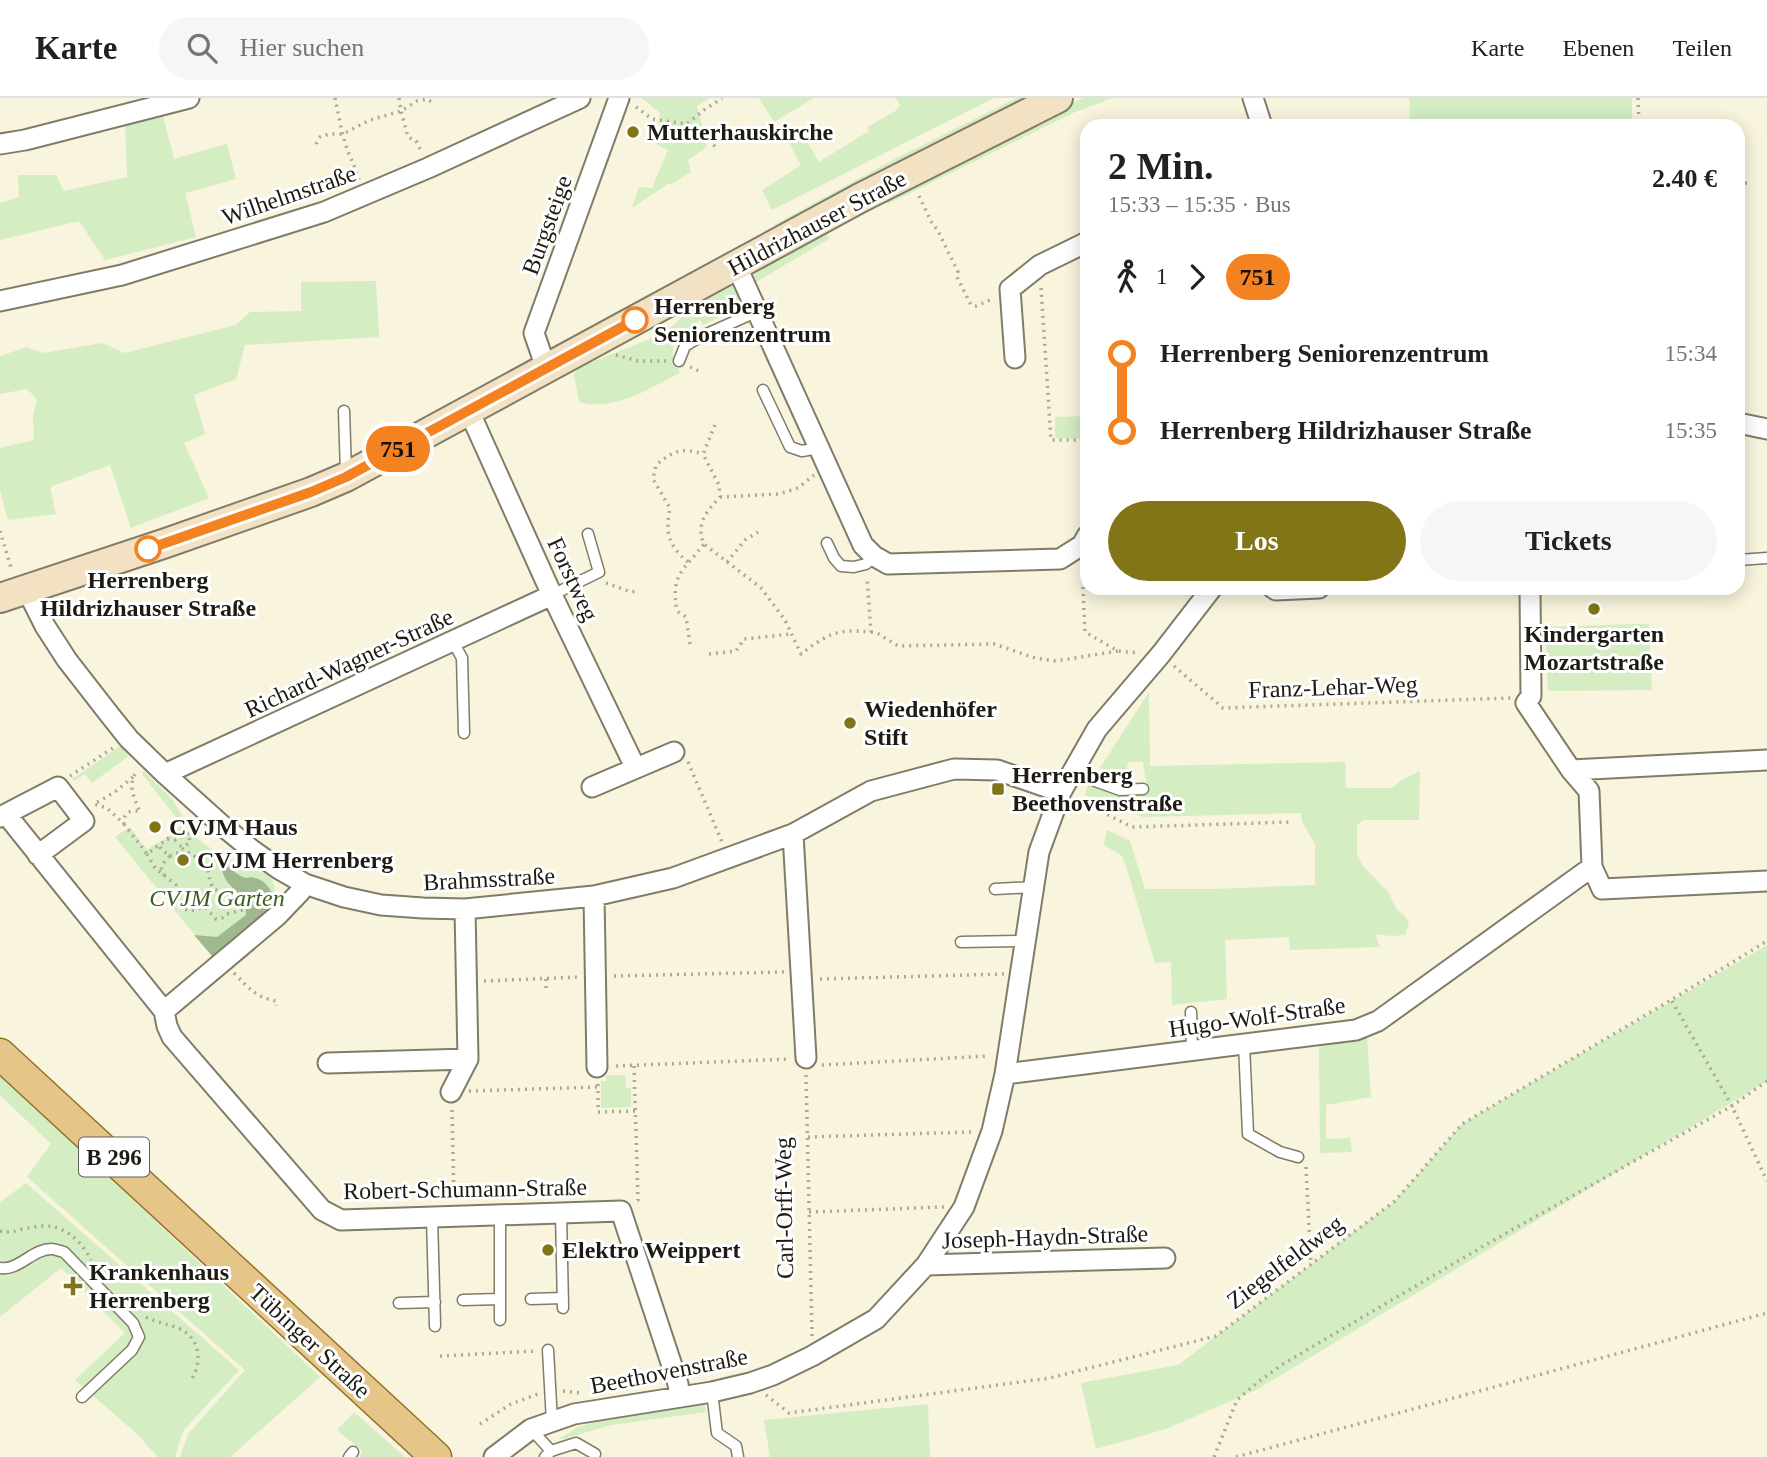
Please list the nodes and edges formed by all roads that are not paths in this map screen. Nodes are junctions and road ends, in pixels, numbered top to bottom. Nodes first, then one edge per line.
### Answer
1 (189, 98) edge
2 (580, 98) edge
3 (1058, 98) edge
4 (1253, 98) edge
5 (626, 102) edge
6 (1260, 119) edge
7 (0, 145) edge
8 (1080, 245) edge
9 (736, 265) junction
10 (0, 301) edge
11 (758, 311) junction
12 (1014, 358) dead end
13 (679, 361) road end
14 (546, 368) junction
15 (763, 390) dead end
16 (344, 411) dead end
17 (469, 411) junction
18 (1745, 424) edge
19 (1767, 429) edge
20 (823, 457) junction
21 (346, 477) junction
22 (588, 534) dead end
23 (827, 543) dead end
24 (1080, 543) edge
25 (1767, 558) edge
26 (870, 560) junction
27 (1745, 560) edge
28 (13, 587) edge
29 (552, 595) junction
30 (1207, 595) edge
31 (1530, 595) edge
32 (453, 642) junction
33 (464, 733) dead end
34 (674, 752) road end
35 (1767, 760) edge
36 (635, 767) junction
37 (1571, 770) junction
38 (1073, 773) junction
39 (165, 774) junction
40 (592, 787) dead end
41 (1143, 789) dead end
42 (1061, 792) junction
43 (3, 815) edge
44 (793, 834) junction
45 (38, 855) junction
46 (1592, 867) junction
47 (1767, 881) edge
48 (305, 884) junction
49 (1033, 887) junction
50 (995, 888) dead end
51 (594, 897) junction
52 (465, 909) junction
53 (1025, 941) junction
54 (961, 942) dead end
55 (164, 1011) junction
56 (1191, 1012) dead end
57 (1244, 1044) junction
58 (1192, 1051) junction
59 (0, 1054) edge
60 (468, 1059) junction
61 (806, 1062) road end
62 (328, 1063) dead end
63 (1006, 1065) junction
64 (597, 1067) road end
65 (452, 1092) road end
66 (1298, 1157) road end
67 (561, 1213) junction
68 (500, 1215) junction
69 (432, 1217) junction
70 (1165, 1258) dead end
71 (926, 1265) junction
72 (0, 1268) edge
73 (500, 1299) junction
74 (531, 1299) dead end
75 (463, 1300) dead end
76 (435, 1302) junction
77 (399, 1303) dead end
78 (500, 1320) dead end
79 (435, 1326) dead end
80 (548, 1350) road end
81 (712, 1392) junction
82 (82, 1397) dead end
83 (680, 1397) junction
84 (552, 1422) junction
85 (531, 1429) junction
86 (548, 1454) edge
87 (595, 1454) dead end
88 (436, 1457) edge
89 (494, 1457) edge
90 (738, 1457) edge

1 - 7 street
2 - 10 street, Wilhelmstraße
3 - 9 main road, Hildrizhauser Straße
4 - 6 street
5 - 14 street, Burgsteige
8 - 12 street
9 - 11 street
9 - 14 main road, Hildrizhauser Straße
11 - 13 lane
11 - 20 street
14 - 17 main road, Hildrizhauser Straße
15 - 20 lane
16 - 21 lane
17 - 21 main road, Hildrizhauser Straße
17 - 29 street, Forstweg
18 - 19 street
20 - 26 street
21 - 28 main road, Hildrizhauser Straße
22 - 29 lane
23 - 26 lane
24 - 26 street
25 - 27 lane
28 - 39 street, Brahmsstraße
29 - 32 street, Richard-Wagner-Straße
29 - 36 street, Forstweg
30 - 38 street, Beethovenstraße
31 - 37 street
32 - 33 lane
32 - 39 street, Richard-Wagner-Straße
34 - 36 street
35 - 37 street
36 - 40 street
37 - 46 street
38 - 41 lane
38 - 42 street, Beethovenstraße
39 - 48 street, Brahmsstraße
42 - 44 street, Brahmsstraße
42 - 49 street, Beethovenstraße
43 - 45 street, Robert-Schumann-Straße
43 - 45 street, Robert-Schumann-Straße
44 - 51 street, Brahmsstraße
44 - 61 street
45 - 55 street, Robert-Schumann-Straße
46 - 47 street
46 - 57 street, Hugo-Wolf-Straße
48 - 52 street, Brahmsstraße
48 - 55 street
49 - 50 lane
49 - 53 street, Beethovenstraße
51 - 52 street, Brahmsstraße
51 - 64 street
52 - 60 street
53 - 54 lane
53 - 63 street, Beethovenstraße
55 - 69 street, Robert-Schumann-Straße
56 - 58 lane
57 - 58 street, Hugo-Wolf-Straße
57 - 66 lane
58 - 63 street, Hugo-Wolf-Straße
59 - 88 main road, Tübinger Straße / B 296
60 - 62 street
60 - 65 street
63 - 71 street, Beethovenstraße
67 - 68 street, Robert-Schumann-Straße
67 - 74 lane
67 - 83 street, Robert-Schumann-Straße
68 - 69 street, Robert-Schumann-Straße
68 - 73 lane
69 - 76 lane
70 - 71 street, Joseph-Haydn-Straße
71 - 81 street, Beethovenstraße
72 - 82 lane
73 - 75 lane
73 - 78 lane
76 - 77 lane
76 - 79 lane
80 - 84 lane
81 - 83 street, Beethovenstraße
81 - 90 lane
83 - 84 street, Beethovenstraße
84 - 85 street, Beethovenstraße
85 - 86 lane
85 - 89 street, Beethovenstraße
86 - 87 lane

